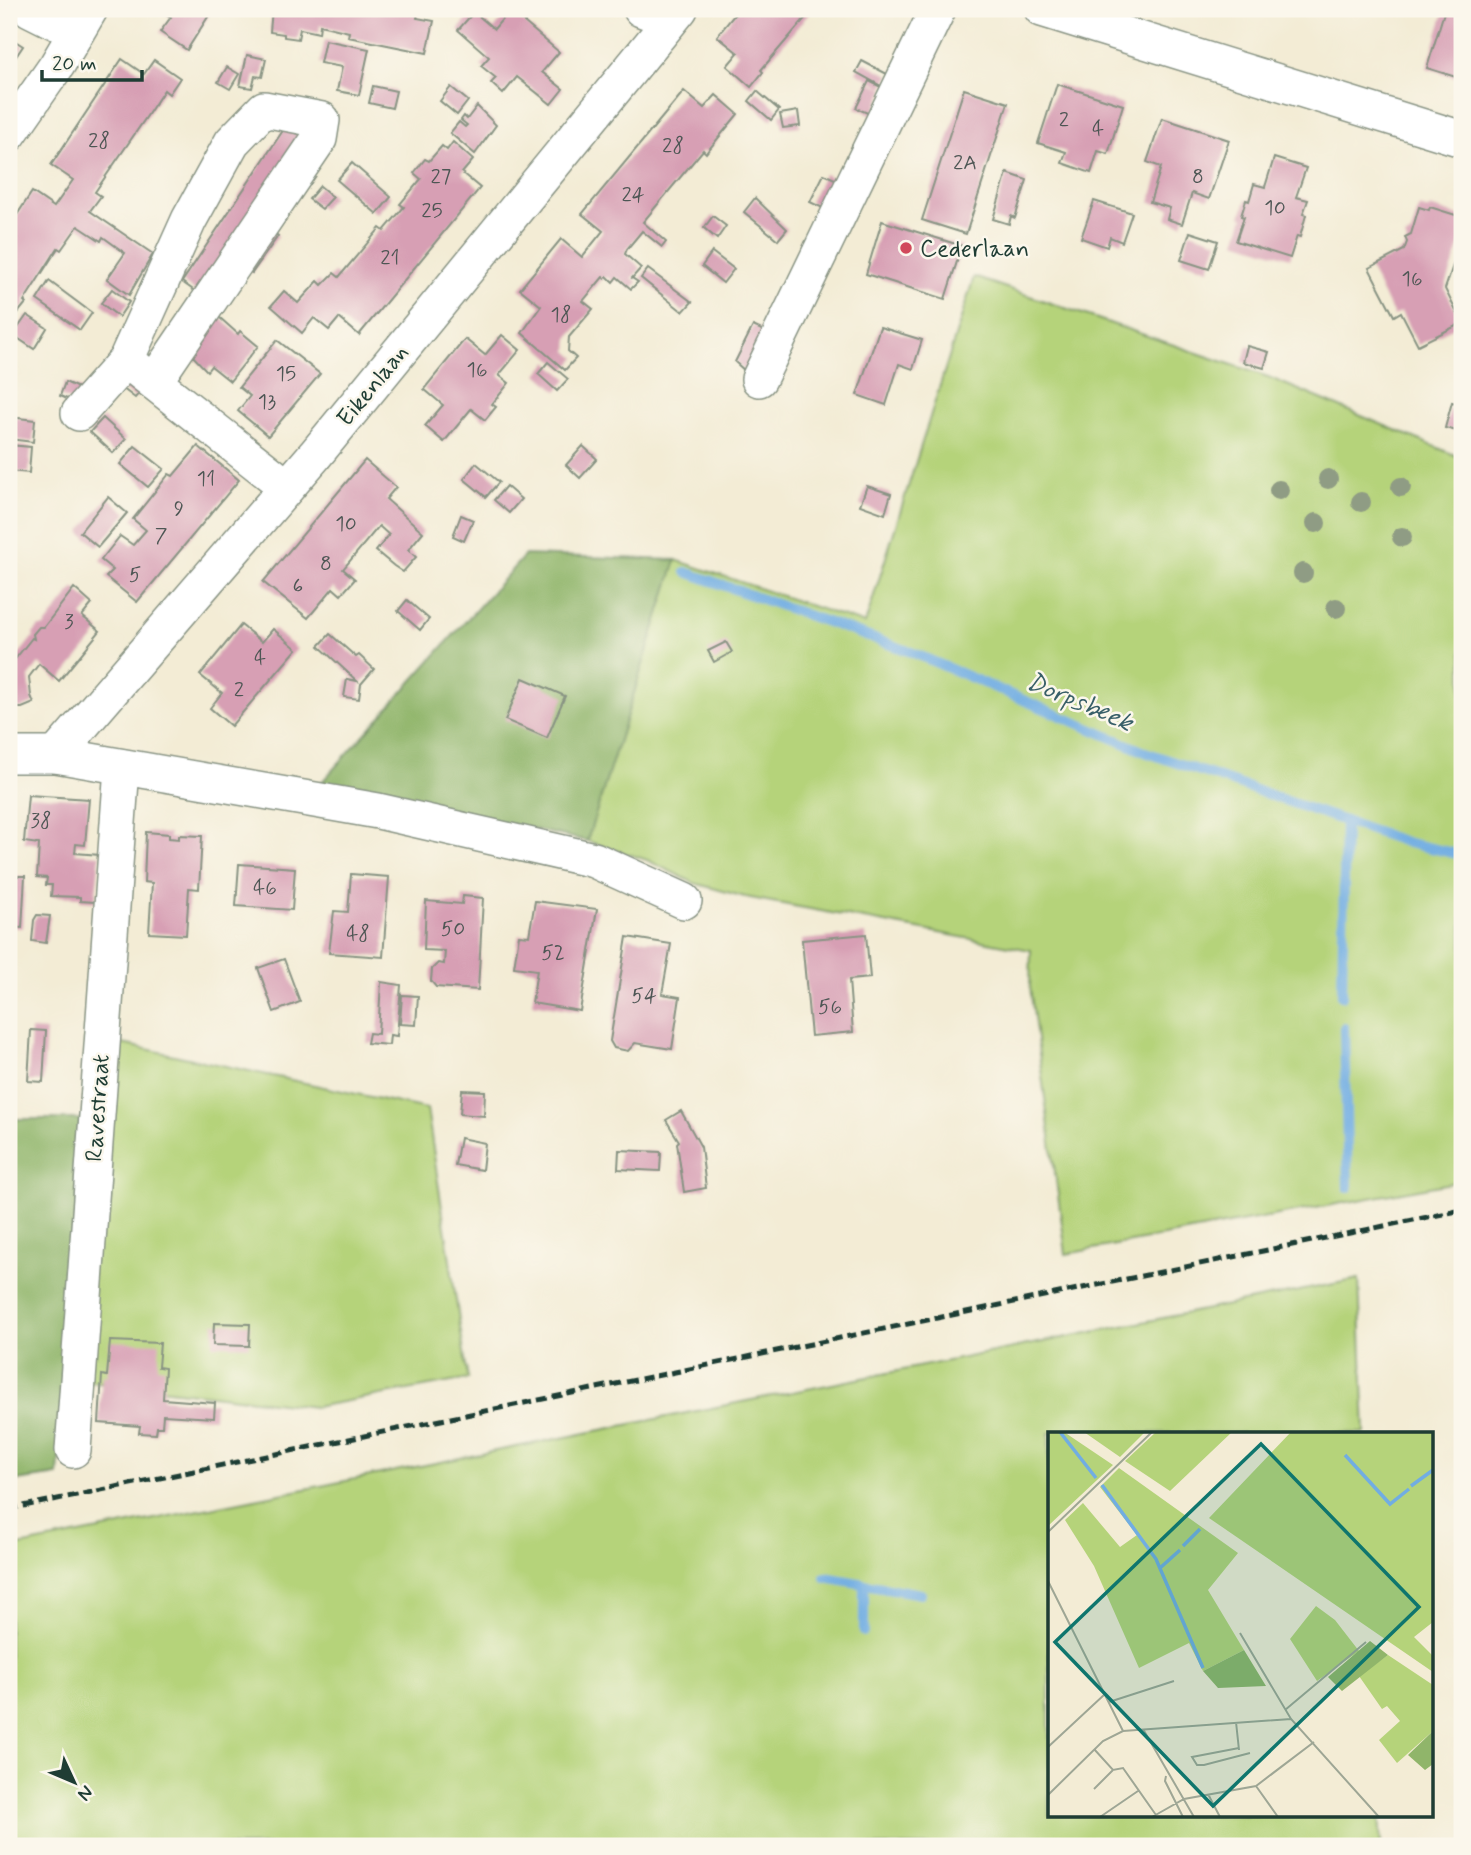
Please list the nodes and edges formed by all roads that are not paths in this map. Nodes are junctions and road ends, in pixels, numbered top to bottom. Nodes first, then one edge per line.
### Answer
1 (30, 9) edge
2 (938, 9) edge
3 (1042, 9) edge
4 (664, 12) edge
5 (83, 20) edge
6 (9, 134) edge
7 (1462, 139) edge
8 (126, 360) junction
9 (759, 379) dead end
10 (154, 382) junction
11 (79, 413) dead end
12 (287, 487) junction
13 (9, 755) edge
14 (56, 755) junction
15 (122, 767) junction
16 (684, 901) dead end
17 (73, 1450) dead end

1 - 5 street
2 - 9 street
3 - 7 street
4 - 12 street, Eikenlaan
5 - 6 street
8 - 10 street
8 - 10 street
8 - 11 street
10 - 12 street
12 - 14 street, Eikenlaan
13 - 14 street
14 - 15 street
15 - 16 street
15 - 17 street, Ravestraat

